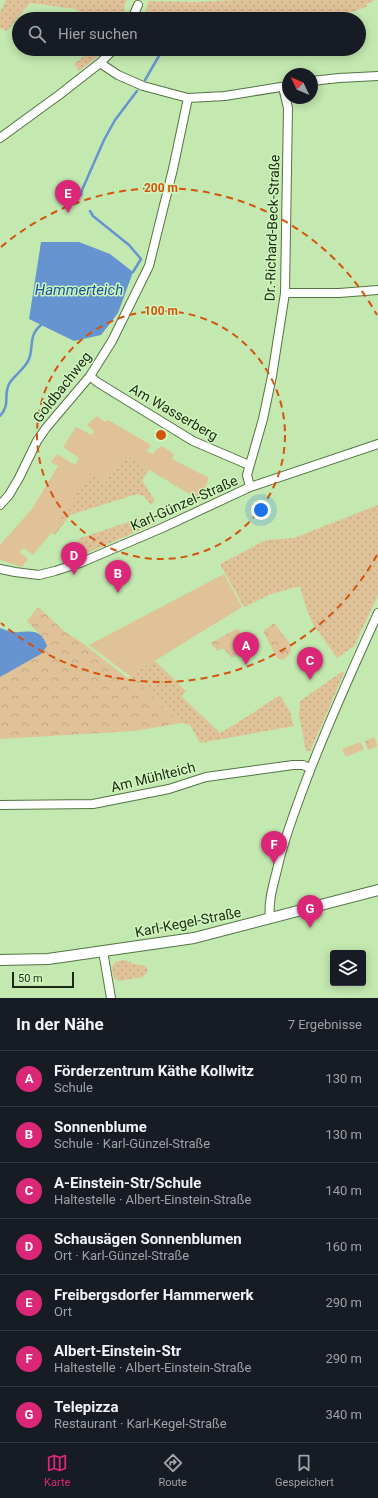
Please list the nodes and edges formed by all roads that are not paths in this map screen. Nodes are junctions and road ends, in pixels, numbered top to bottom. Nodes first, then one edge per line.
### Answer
1 (138, 4) dead end
2 (135, 12) edge
3 (107, 56) edge
4 (100, 63) junction
5 (378, 76) edge
6 (318, 80) edge
7 (282, 87) edge
8 (188, 98) junction
9 (287, 104) edge
10 (0, 138) edge
11 (378, 290) edge
12 (285, 293) junction
13 (90, 376) junction
14 (378, 444) edge
15 (249, 465) junction
16 (250, 487) junction
17 (0, 505) edge
18 (0, 568) edge
19 (378, 612) edge
20 (374, 628) edge
21 (310, 768) junction
22 (0, 805) edge
23 (378, 890) edge
24 (270, 918) junction
25 (103, 952) junction
26 (0, 960) edge
27 (111, 998) edge

1 - 2 street
3 - 4 street
4 - 8 street
4 - 10 street
5 - 6 street
7 - 8 street
8 - 13 street, Goldbachweg
9 - 12 street, Dr.-Richard-Beck-Straße
11 - 12 street
12 - 15 street, Dr.-Richard-Beck-Straße
13 - 15 street, Am Wasserberg
13 - 17 street, Goldbachweg
14 - 16 street, Karl-Günzel-Straße
15 - 16 street, Dr.-Richard-Beck-Straße
16 - 18 street, Karl-Günzel-Straße
19 - 20 street
20 - 21 street
21 - 22 street, Am Mühlteich
21 - 24 street
23 - 24 street, Karl-Kegel-Straße
24 - 25 street, Karl-Kegel-Straße
25 - 26 street, Karl-Kegel-Straße
25 - 27 street

